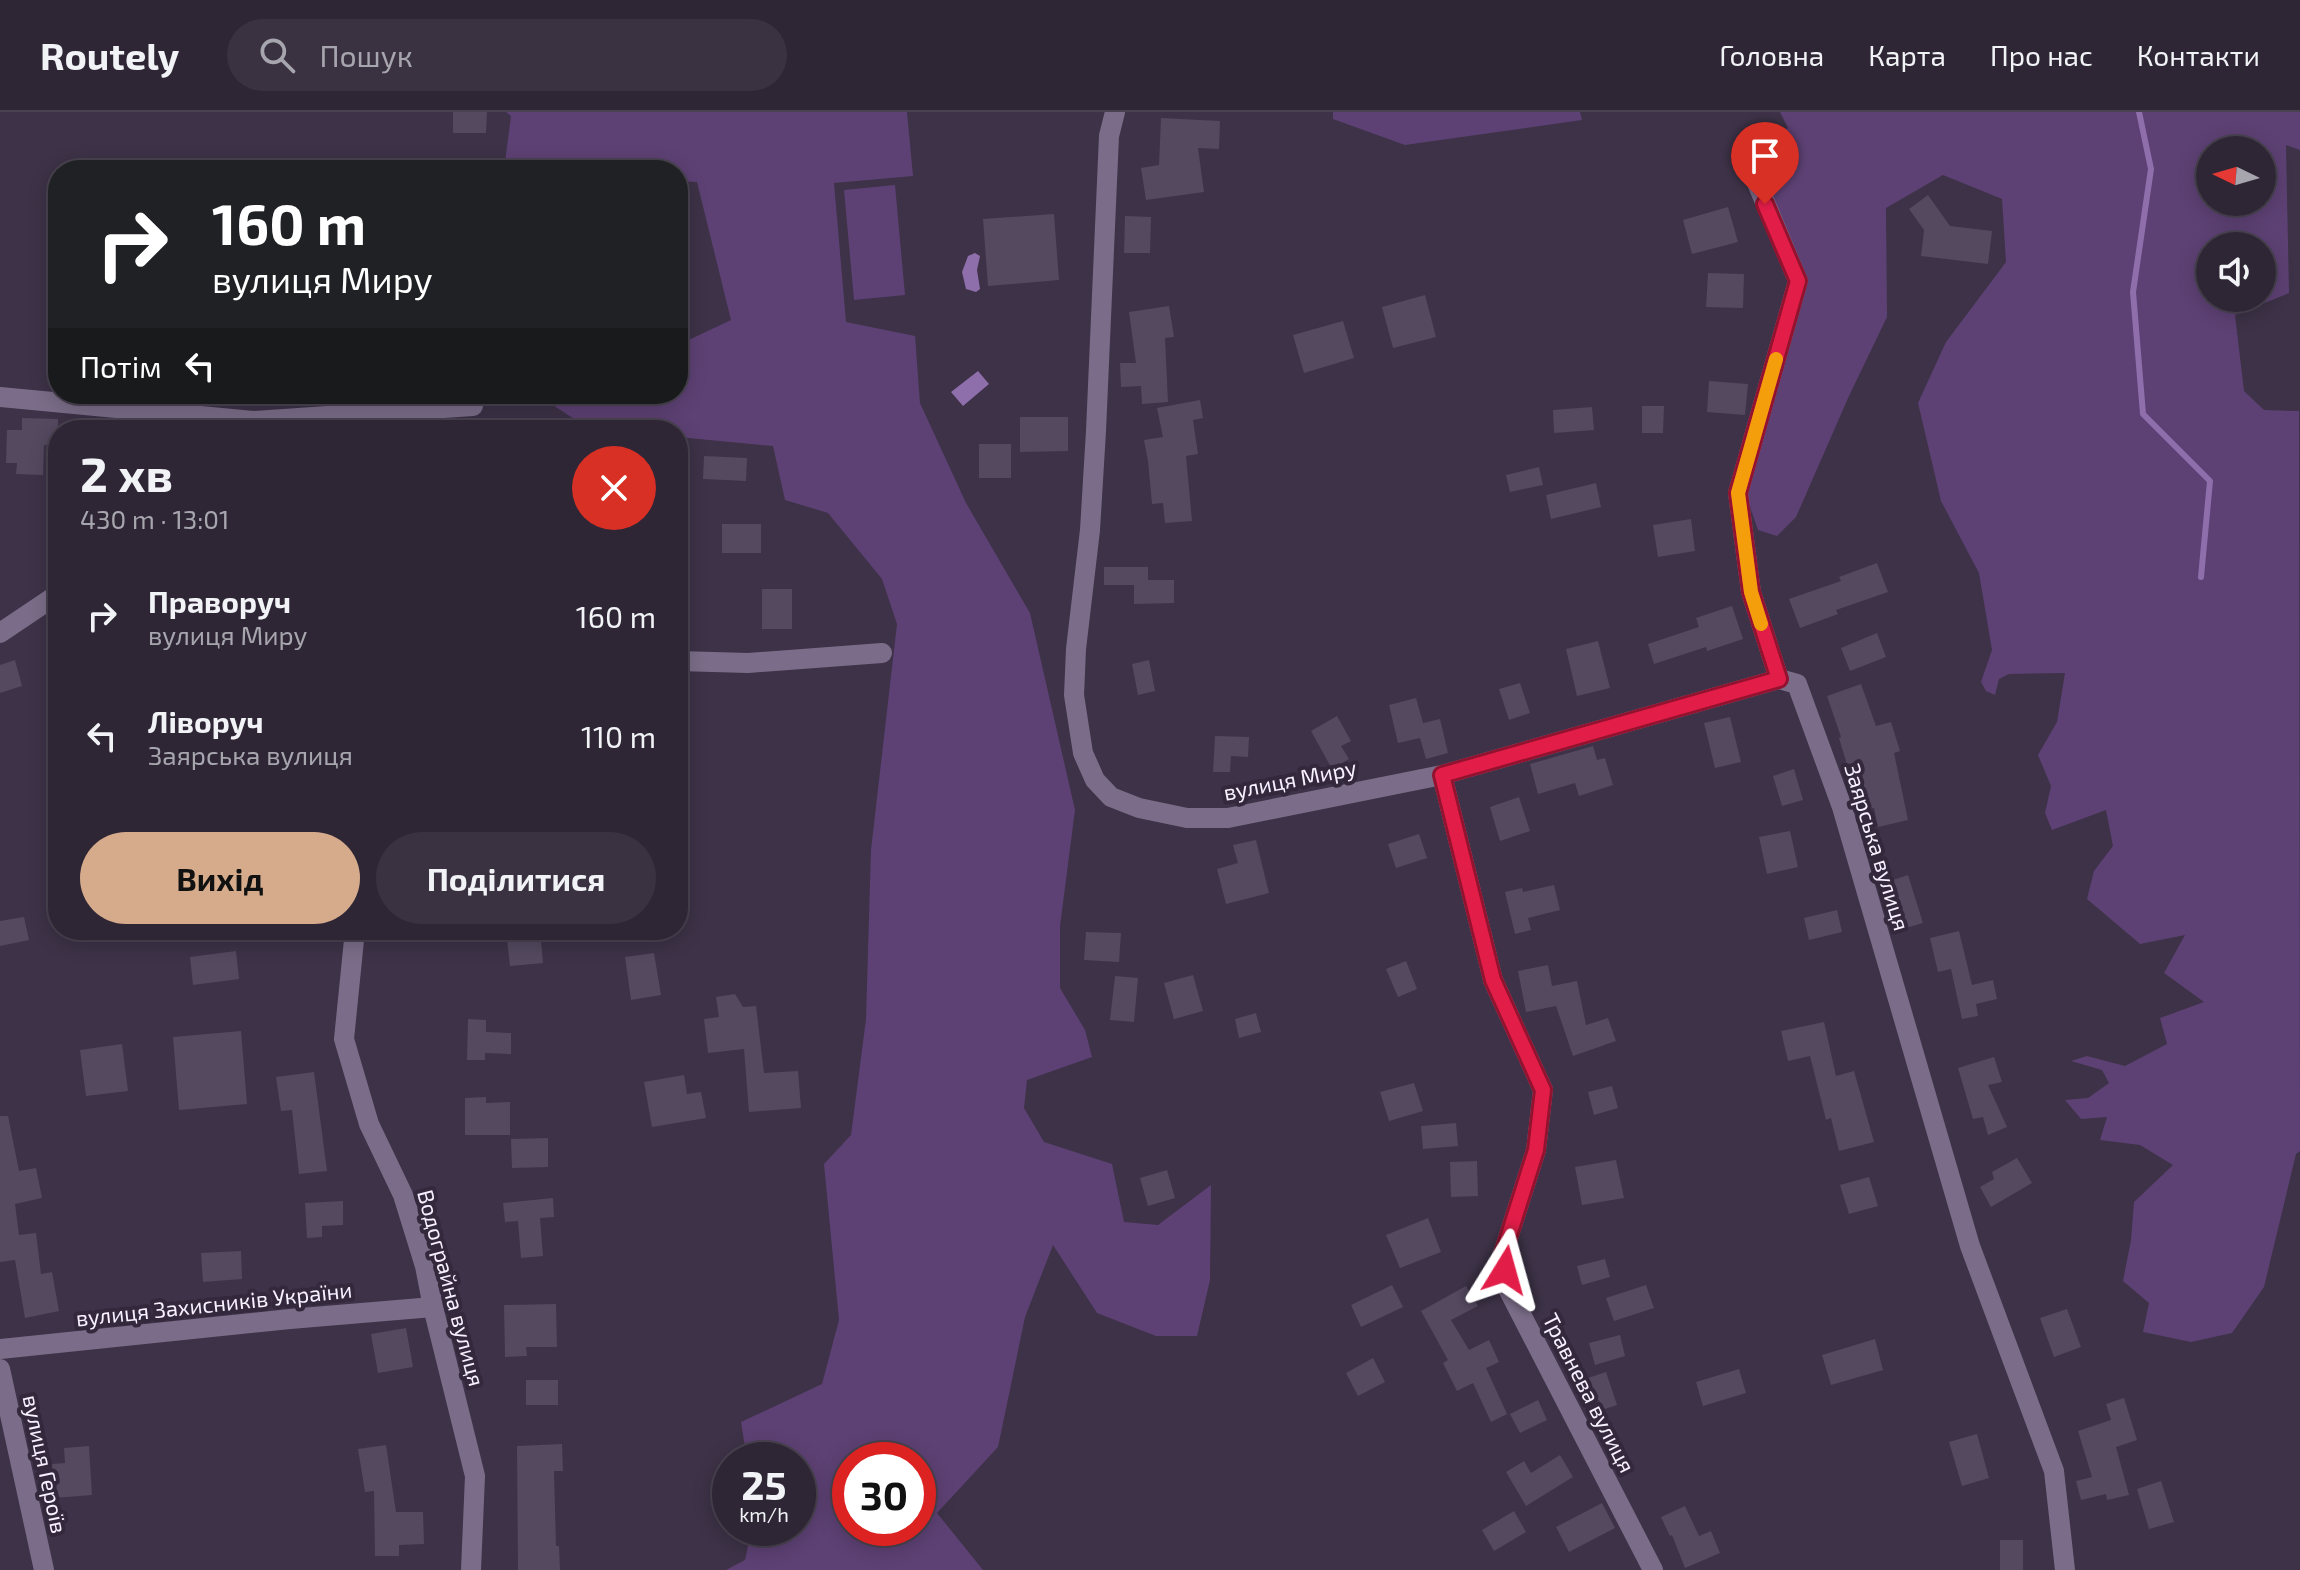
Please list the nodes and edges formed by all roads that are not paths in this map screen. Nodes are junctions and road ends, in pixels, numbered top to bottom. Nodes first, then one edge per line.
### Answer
1 (1115, 112) edge
2 (1744, 152) dead end
3 (0, 397) edge
4 (48, 403) edge
5 (60, 404) edge
6 (473, 406) dead end
7 (196, 420) edge
8 (328, 420) edge
9 (48, 601) edge
10 (0, 633) edge
11 (882, 653) dead end
12 (688, 661) edge
13 (1779, 679) junction
14 (1442, 775) junction
15 (354, 940) edge
16 (433, 1307) junction
17 (0, 1349) edge
18 (0, 1369) edge
19 (44, 1570) edge
20 (471, 1570) edge
21 (1653, 1570) edge
22 (2065, 1570) edge

1 - 14 street, вулиця Миру
2 - 13 street, Заярська вулиця
3 - 4 street
5 - 7 street
6 - 8 street
9 - 10 street
11 - 12 street
13 - 14 street, вулиця Миру
13 - 22 street, Заярська вулиця
14 - 21 street, Травнева вулиця
15 - 16 street, Водограйна вулиця
16 - 17 street, вулиця Захисників України
16 - 20 street, Водограйна вулиця
18 - 19 street, вулиця Героїв

